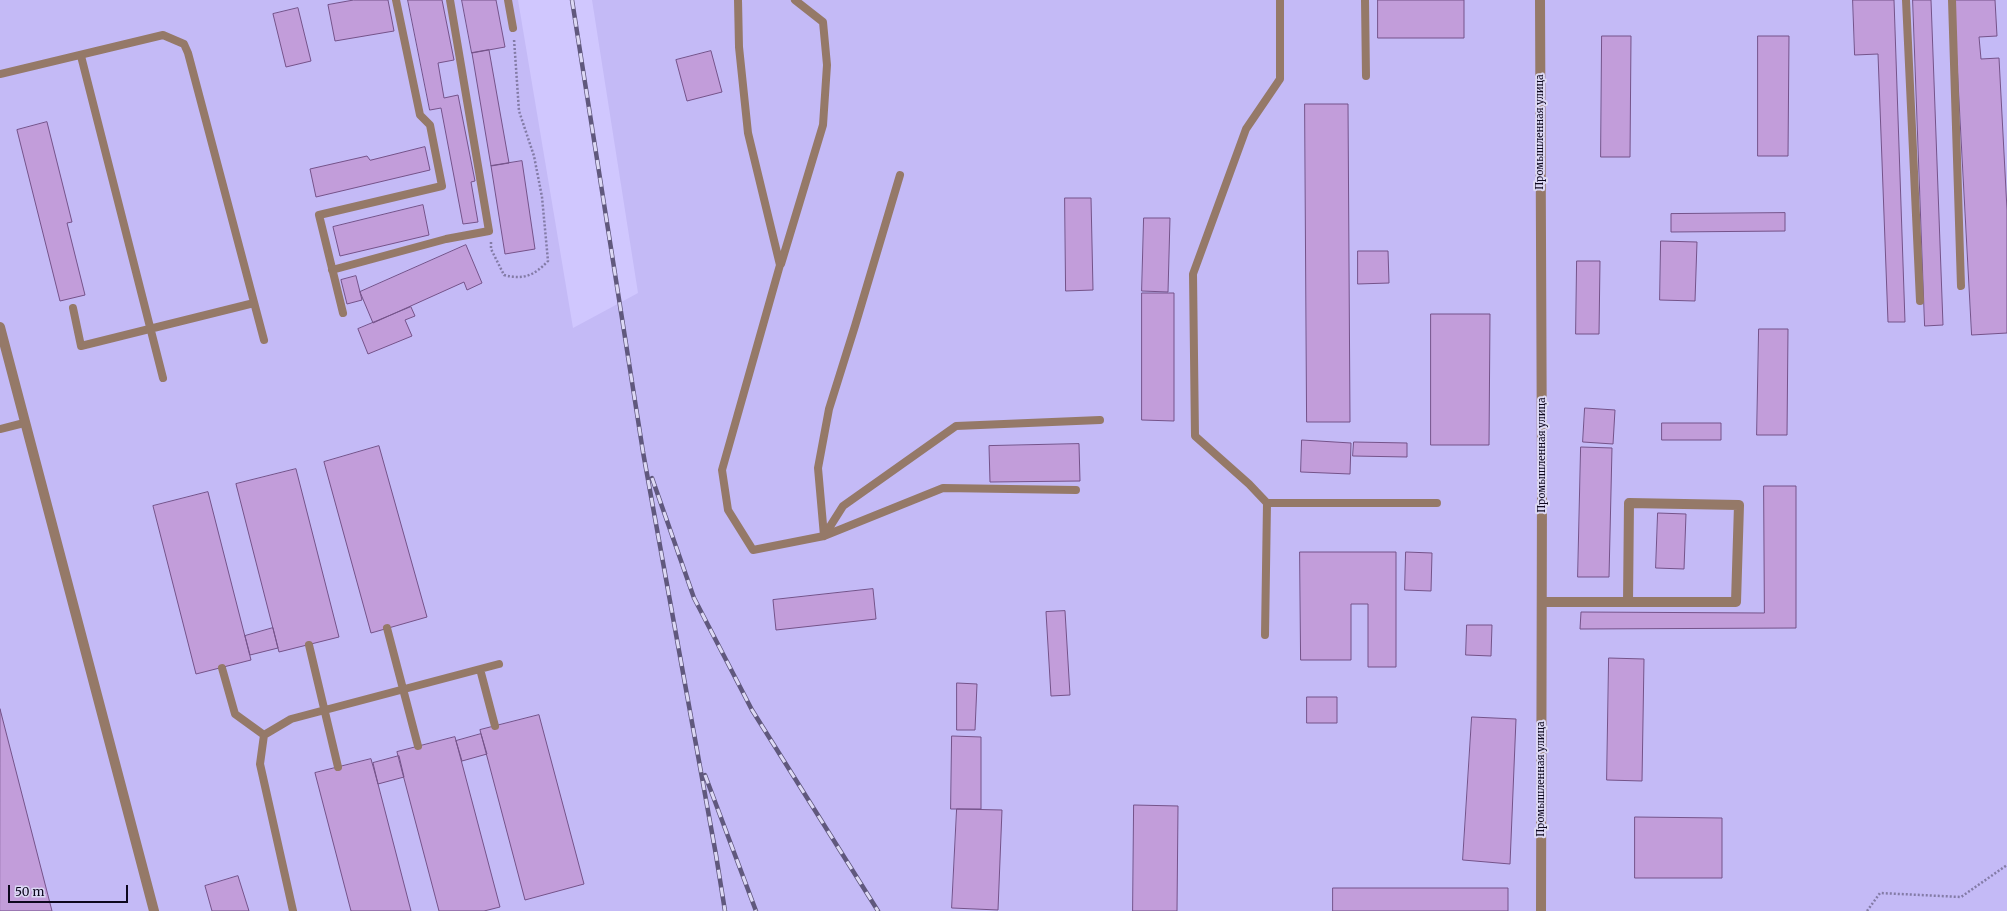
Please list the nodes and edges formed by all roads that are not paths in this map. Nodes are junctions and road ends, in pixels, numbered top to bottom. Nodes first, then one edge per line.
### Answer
1 (396, 0) edge
2 (450, 0) edge
3 (508, 0) edge
4 (738, 0) edge
5 (795, 0) edge
6 (1280, 0) edge
7 (1365, 0) edge
8 (1540, 0) edge
9 (1906, 0) edge
10 (1952, 0) edge
11 (513, 28) road end
12 (81, 56) junction
13 (0, 74) edge
14 (1366, 76) dead end
15 (900, 175) dead end
16 (780, 265) junction
17 (332, 270) junction
18 (1961, 286) dead end
19 (1920, 301) dead end
20 (254, 303) junction
21 (73, 308) dead end
22 (343, 313) dead end
23 (0, 327) edge
24 (150, 328) junction
25 (264, 340) dead end
26 (163, 378) dead end
27 (1100, 420) dead end
28 (24, 423) junction
29 (0, 429) edge
30 (1076, 490) dead end
31 (1266, 503) junction
32 (1437, 503) dead end
33 (824, 536) junction
34 (1542, 602) junction
35 (1628, 602) junction
36 (387, 628) dead end
37 (1265, 635) dead end
38 (309, 645) dead end
39 (499, 664) dead end
40 (222, 668) dead end
41 (480, 669) junction
42 (403, 689) junction
43 (323, 710) junction
44 (495, 726) dead end
45 (264, 735) junction
46 (418, 746) dead end
47 (338, 767) dead end
48 (154, 911) edge
49 (294, 911) edge
50 (1541, 911) edge

1 - 17 lane
2 - 17 lane
3 - 11 lane
4 - 16 lane
5 - 16 lane
6 - 31 lane
7 - 14 lane
8 - 34 street, Промышленная улица
9 - 19 lane
10 - 18 lane
12 - 13 lane
12 - 20 lane
12 - 24 lane
15 - 33 lane
16 - 33 lane
17 - 22 lane
20 - 24 lane
20 - 25 lane
21 - 24 lane
23 - 28 street
24 - 26 lane
27 - 33 lane
28 - 29 lane
28 - 48 street
30 - 33 lane
31 - 32 lane
31 - 37 lane
34 - 35 street
34 - 50 street, Промышленная улица
35 - 35 street
36 - 42 lane
38 - 43 lane
39 - 41 lane
40 - 45 lane
41 - 42 lane
41 - 44 lane
42 - 43 lane
42 - 46 lane
43 - 45 lane
43 - 47 lane
45 - 49 lane

